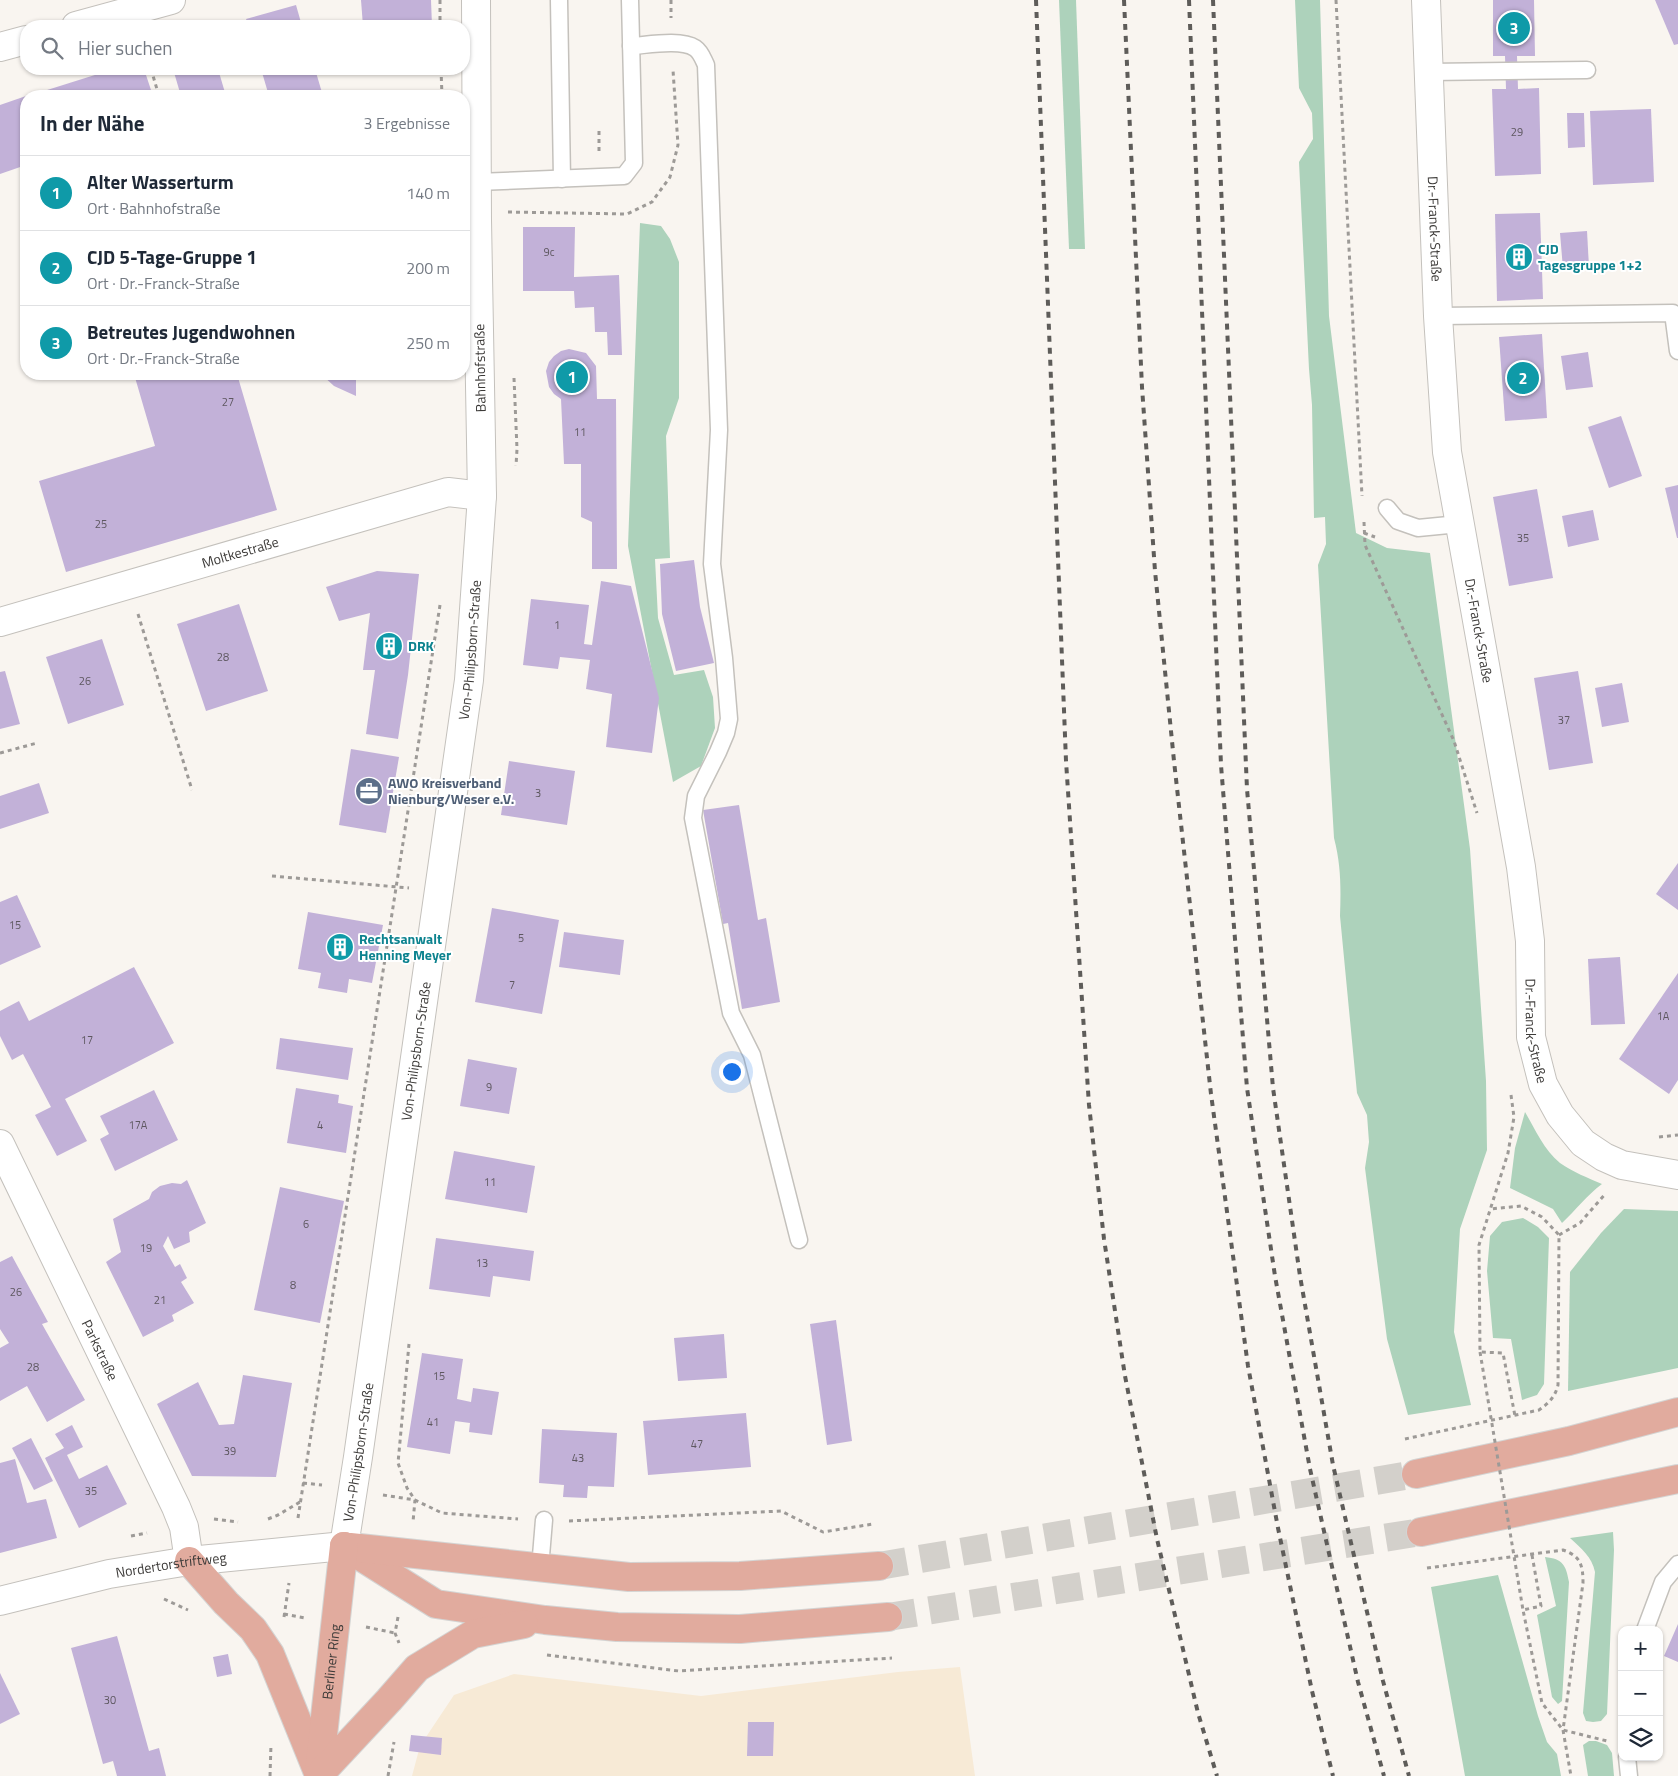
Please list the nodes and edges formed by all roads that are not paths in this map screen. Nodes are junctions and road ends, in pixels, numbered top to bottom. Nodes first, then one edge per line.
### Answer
1 (171, 0) edge
2 (476, 0) edge
3 (559, 0) edge
4 (630, 0) edge
5 (1426, 0) edge
6 (98, 20) edge
7 (20, 42) edge
8 (631, 46) junction
9 (0, 48) edge
10 (1587, 70) dead end
11 (1429, 72) junction
12 (562, 179) junction
13 (477, 182) junction
14 (1438, 316) junction
15 (1678, 351) edge
16 (482, 496) junction
17 (1387, 508) dead end
18 (1459, 524) junction
19 (0, 622) edge
20 (0, 1144) edge
21 (1678, 1174) edge
22 (799, 1240) dead end
23 (1678, 1412) edge
24 (1416, 1474) tunnel mouth
25 (1678, 1479) edge
26 (544, 1520) road end
27 (1421, 1532) tunnel mouth
28 (344, 1546) junction
29 (189, 1561) junction
30 (1678, 1564) edge
31 (880, 1566) tunnel mouth
32 (540, 1568) junction
33 (0, 1601) edge
34 (888, 1617) tunnel mouth
35 (545, 1620) junction
36 (1646, 1626) edge
37 (1627, 1761) edge
38 (319, 1776) edge
39 (1628, 1776) edge

1 - 6 street
2 - 13 street, Bahnhofstraße
3 - 12 lane
4 - 8 lane
5 - 11 street, Dr.-Franck-Straße
7 - 9 street
8 - 12 lane
8 - 22 lane
10 - 11 lane
11 - 14 street, Dr.-Franck-Straße
12 - 13 lane
13 - 16 street, Bahnhofstraße
14 - 15 lane
14 - 18 street, Dr.-Franck-Straße
16 - 19 street, Moltkestraße
16 - 28 street, Von-Philipsborn-Straße
17 - 18 lane
18 - 21 street, Dr.-Franck-Straße
20 - 29 street, Parkstraße
23 - 24 main road
25 - 27 main road
26 - 32 lane
28 - 29 street, Nordertorstriftweg
28 - 32 main road
28 - 35 main road
28 - 38 main road, Berliner Ring
29 - 33 street, Nordertorstriftweg
29 - 38 main road
30 - 36 lane
31 - 32 main road
34 - 35 main road
35 - 38 main road
37 - 39 lane

